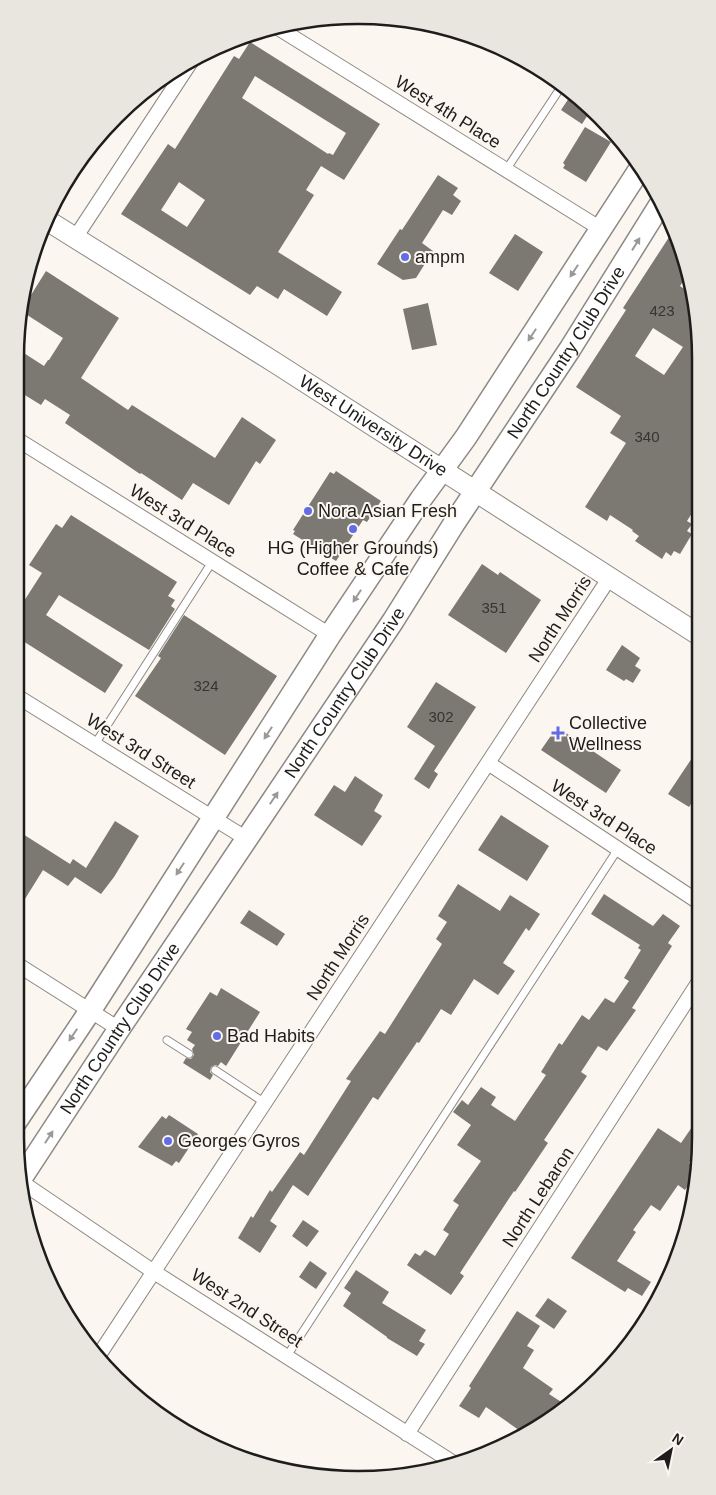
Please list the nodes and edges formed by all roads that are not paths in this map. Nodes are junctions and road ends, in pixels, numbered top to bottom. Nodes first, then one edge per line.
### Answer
1 (285, 32) edge
2 (183, 74) edge
3 (558, 91) edge
4 (506, 170) junction
5 (637, 173) edge
6 (657, 209) edge
7 (52, 223) edge
8 (601, 229) junction
9 (75, 238) junction
10 (24, 444) edge
11 (443, 470) junction
12 (477, 491) junction
13 (212, 562) junction
14 (610, 577) junction
15 (692, 630) edge
16 (330, 635) junction
17 (24, 701) edge
18 (95, 744) junction
19 (488, 763) junction
20 (213, 818) junction
21 (247, 839) junction
22 (618, 849) junction
23 (692, 898) edge
24 (24, 969) edge
25 (692, 992) edge
26 (90, 1011) junction
27 (119, 1029) junction
28 (168, 1040) dead end
29 (189, 1054) dead end
30 (215, 1070) dead end
31 (265, 1103) junction
32 (24, 1110) edge
33 (26, 1172) edge
34 (28, 1186) edge
35 (154, 1272) junction
36 (102, 1351) edge
37 (287, 1356) junction
38 (407, 1434) junction
39 (448, 1459) edge

1 - 4 street, West 4th Place
2 - 9 street
3 - 4 lane
4 - 8 street, West 4th Place
5 - 8 main road, North Country Club Drive
12 -> 6 main road, North Country Club Drive
7 - 9 main road, West University Drive
8 -> 11 main road, North Country Club Drive
9 - 11 main road, West University Drive
10 - 13 street, West 3rd Place
11 - 12 main road, West University Drive
11 -> 16 main road, North Country Club Drive
12 - 14 main road, West University Drive
21 -> 12 main road, North Country Club Drive
13 - 16 street, West 3rd Place
13 - 18 lane
14 - 15 main road, West University Drive
14 - 19 street, North Morris
16 -> 20 main road, North Country Club Drive
17 - 18 street, West 3rd Street
18 - 20 street, West 3rd Street
19 - 22 street, West 3rd Place
19 - 31 street, North Morris
20 - 21 street, West 3rd Street
20 -> 26 main road, North Country Club Drive
21 - 27 main road, North Country Club Drive
22 - 23 street, West 3rd Place
22 - 37 lane
24 - 26 street
25 - 38 street, North Lebaron
26 - 27 street
26 -> 32 main road, North Country Club Drive
33 -> 27 main road, North Country Club Drive
28 - 29 lane
30 - 31 lane
31 - 35 street, North Morris
34 - 35 street, West 2nd Street
35 - 36 street, North Morris
35 - 37 street, West 2nd Street
37 - 38 street, West 2nd Street
38 - 39 street, West 2nd Street

